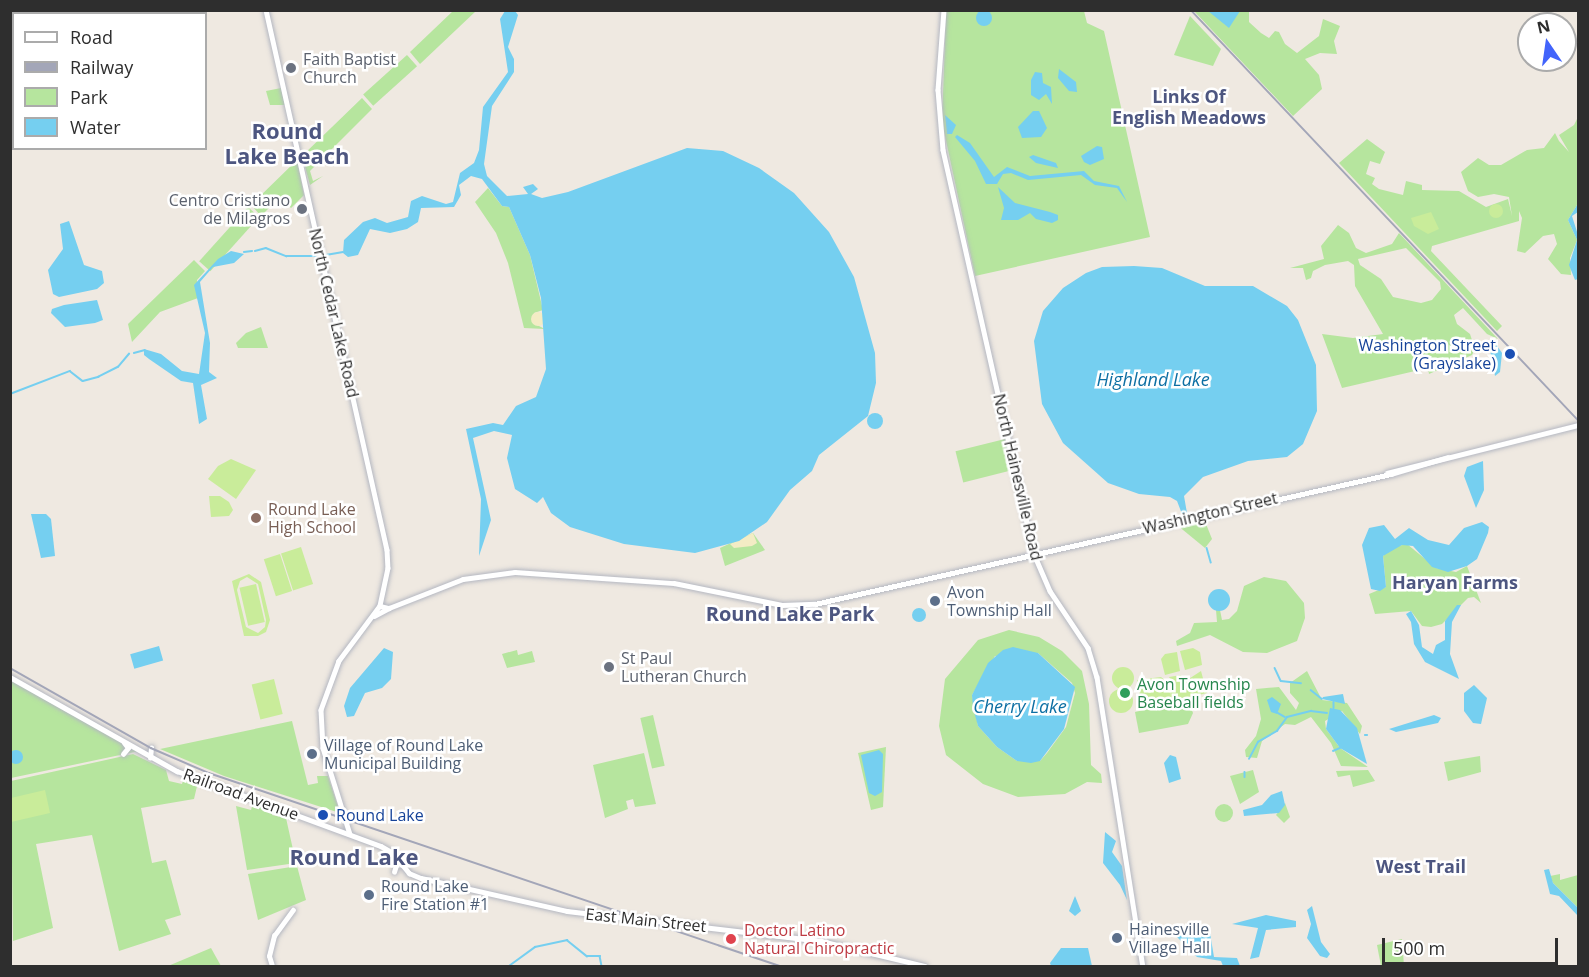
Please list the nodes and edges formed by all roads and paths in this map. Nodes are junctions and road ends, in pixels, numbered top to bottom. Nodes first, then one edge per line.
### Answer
1 (266, 10) edge
2 (944, 10) edge
3 (1578, 425) edge
4 (1034, 554) junction
5 (602, 579) joint
6 (380, 606) junction
7 (389, 608) junction
8 (374, 616) junction
9 (10, 677) edge
10 (123, 741) junction
11 (151, 748) dead end
12 (123, 754) dead end
13 (150, 758) junction
14 (350, 834) junction
15 (397, 859) junction
16 (405, 870) joint
17 (394, 872) dead end
18 (293, 910) dead end
19 (272, 966) edge
20 (925, 966) edge
21 (1143, 966) edge

1 - 6 main road, North Cedar Lake Road
2 - 4 main road, North Hainesville Road
3 - 4 main road, Washington Street
4 - 5 main road, Washington Street
4 - 21 main road, North Hainesville Road
5 - 7 main road, North Cedar Lake Road
6 - 7 main road
6 - 8 main road, North Cedar Lake Road
7 - 8 main road, North Cedar Lake Road
8 - 14 main road, North Cedar Lake Road
9 - 10 main road, Railroad Avenue
10 - 12 main road
10 - 13 main road, Railroad Avenue
11 - 13 main road
13 - 14 main road, Railroad Avenue
14 - 15 main road, Railroad Avenue
15 - 16 main road, Railroad Avenue
15 - 17 main road
16 - 20 main road, East Main Street
18 - 19 main road

